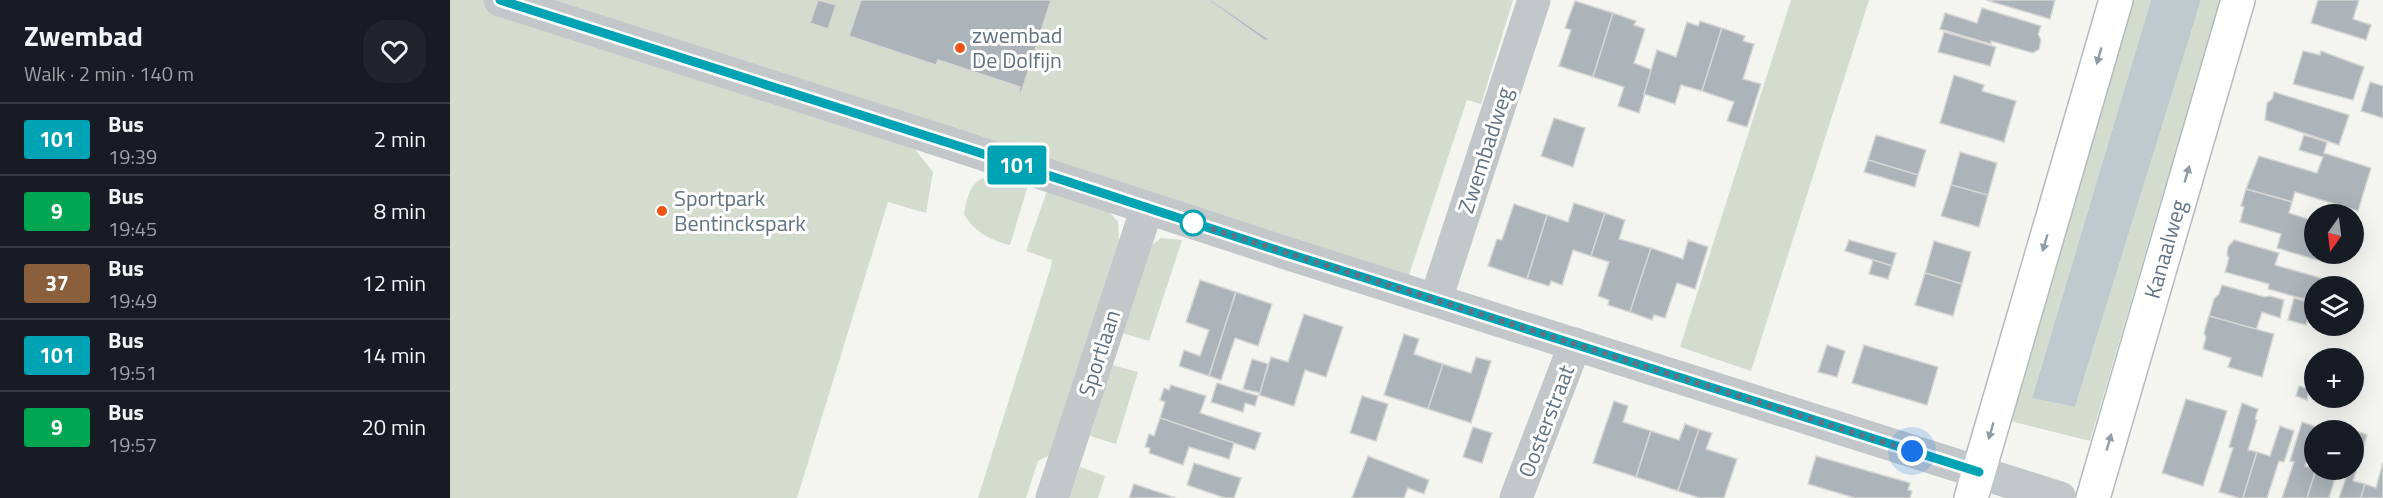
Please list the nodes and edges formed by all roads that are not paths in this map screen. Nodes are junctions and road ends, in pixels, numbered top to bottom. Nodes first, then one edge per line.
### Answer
1 (500, 0) edge
2 (1534, 0) edge
3 (2116, 0) edge
4 (2238, 0) edge
5 (1147, 208) junction
6 (1436, 299) junction
7 (1575, 344) junction
8 (1975, 485) edge
9 (1052, 498) edge
10 (1516, 498) edge
11 (2060, 498) edge
12 (2093, 498) edge

1 - 5 street
2 - 6 street, Zwembadweg
3 -> 8 street
12 -> 4 street, Kanaalweg
5 - 6 street
5 - 9 street, Sportlaan
6 - 7 street
7 - 8 street
7 - 10 street, Oosterstraat
8 - 11 street

